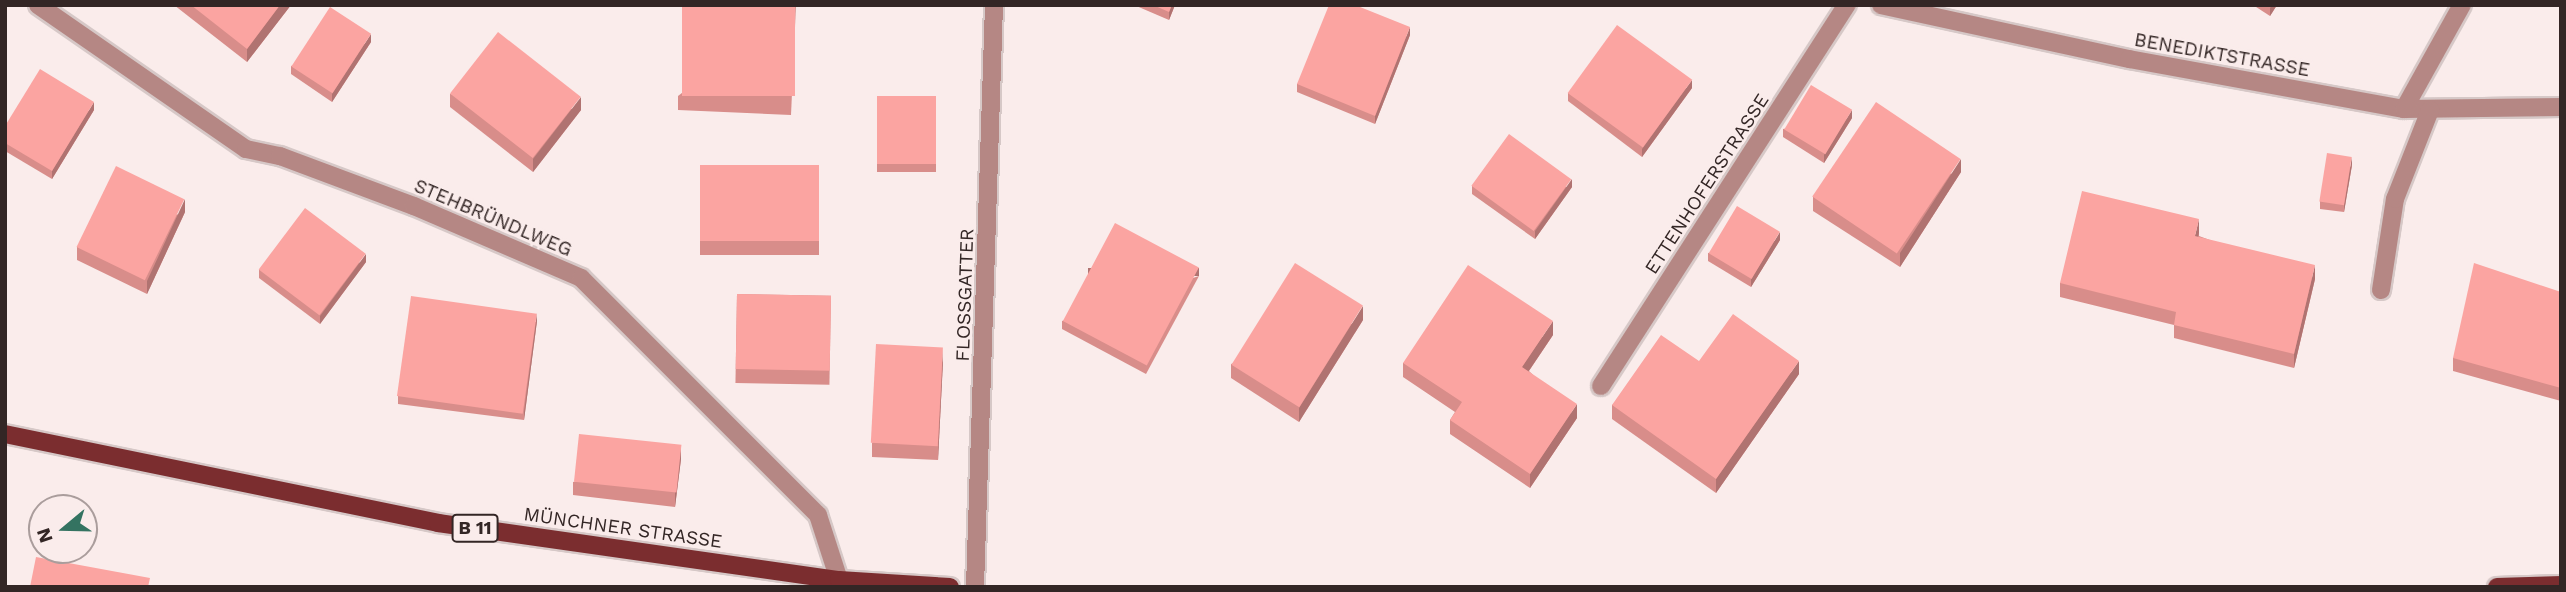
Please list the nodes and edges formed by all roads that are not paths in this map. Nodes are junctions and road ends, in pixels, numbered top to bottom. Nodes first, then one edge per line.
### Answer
1 (37, 5) edge
2 (994, 5) edge
3 (1847, 5) edge
4 (1881, 5) edge
5 (2462, 5) edge
6 (2561, 107) edge
7 (2404, 109) junction
8 (2430, 110) junction
9 (2381, 290) dead end
10 (1601, 386) dead end
11 (5, 434) edge
12 (839, 580) junction
13 (2561, 585) edge
14 (950, 587) edge
15 (975, 587) edge
16 (2497, 587) edge

1 - 12 street, STEHBRÜNDLWEG
2 - 15 street, FLOSSGATTER
3 - 10 street, ETTENHOFERSTRASSE
4 - 7 street, BENEDIKTSTRASSE
5 - 7 street
6 - 8 street, BENEDIKTSTRASSE
7 - 8 street, BENEDIKTSTRASSE
8 - 9 street
11 - 12 main road, MÜNCHNER STRASSE / B 11
12 - 14 main road, MÜNCHNER STRASSE / B 11
13 - 16 main road

